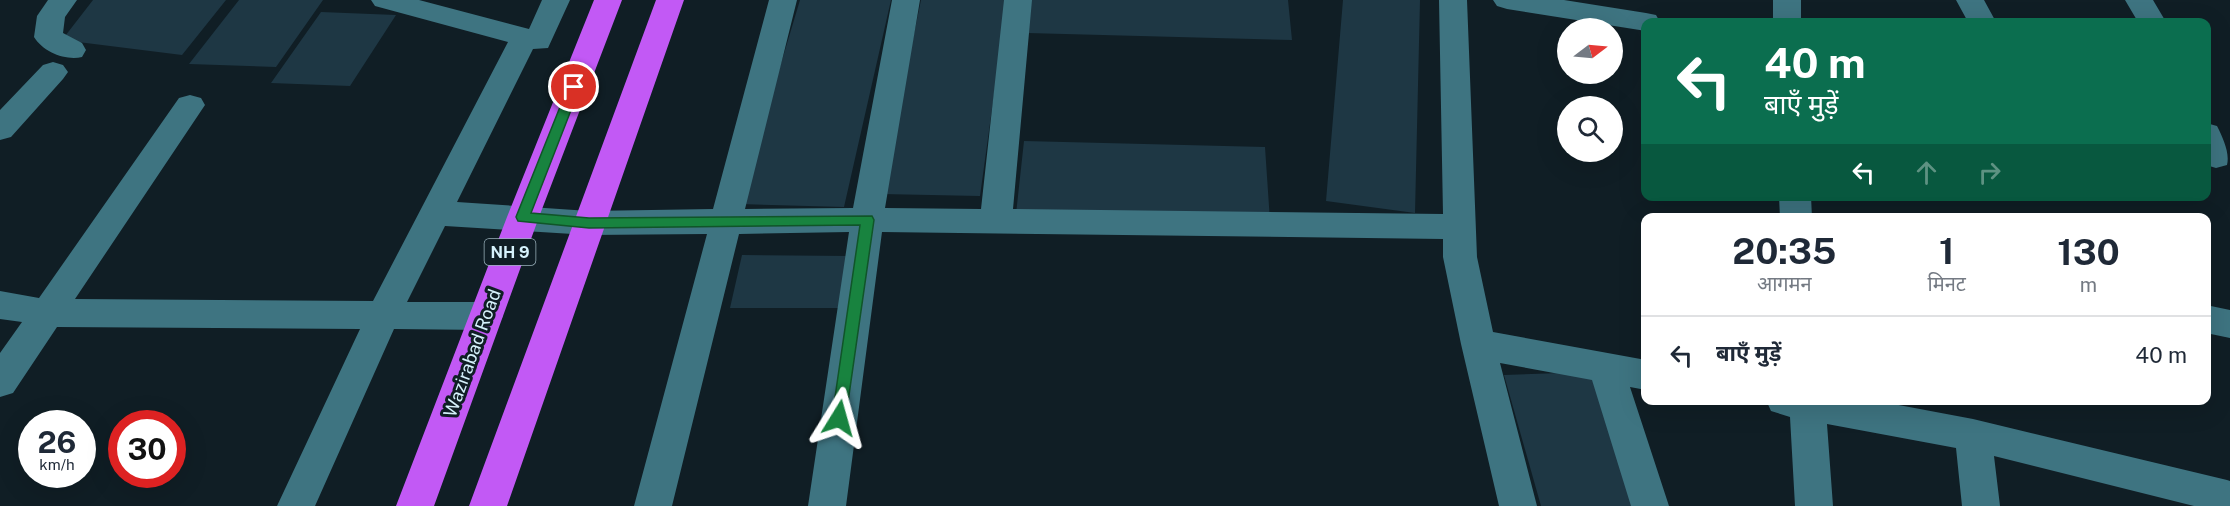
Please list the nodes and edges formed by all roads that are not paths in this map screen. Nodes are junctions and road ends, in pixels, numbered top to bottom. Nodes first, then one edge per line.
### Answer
1 (63, 0) edge
2 (385, 0) edge
3 (556, 0) edge
4 (608, 0) edge
5 (670, 0) edge
6 (783, 0) edge
7 (906, 0) edge
8 (1018, 0) edge
9 (1453, 0) edge
10 (1507, 0) edge
11 (1787, 0) edge
12 (1970, 0) edge
13 (2139, 0) edge
14 (1787, 18) edge
15 (1980, 18) edge
16 (2150, 18) edge
17 (1641, 21) edge
18 (525, 37) junction
19 (72, 50) dead end
20 (52, 72) dead end
21 (190, 105) dead end
22 (0, 129) edge
23 (436, 213) junction
24 (523, 217) junction
25 (867, 220) junction
26 (996, 221) junction
27 (727, 222) junction
28 (589, 223) junction
29 (1460, 227) junction
30 (0, 305) edge
31 (49, 313) junction
32 (383, 316) junction
33 (486, 316) junction
34 (2211, 320) edge
35 (2230, 324) edge
36 (1478, 344) junction
37 (1606, 367) junction
38 (1641, 374) edge
39 (0, 382) edge
40 (1799, 405) edge
41 (1815, 405) edge
42 (1973, 435) junction
43 (2228, 497) dead end
44 (296, 506) edge
45 (415, 506) edge
46 (488, 506) edge
47 (653, 506) edge
48 (827, 506) edge
49 (1518, 506) edge
50 (1650, 506) edge
51 (1814, 506) edge
52 (1981, 506) edge

1 - 19 street
2 - 18 street
3 - 18 street
4 - 24 highway, Wazirabad Road / NH 9
5 - 28 highway
6 - 27 street
7 - 25 street
8 - 26 street
9 - 29 street
10 - 17 street
11 - 14 street
12 - 15 street
13 - 16 street
18 - 23 street
20 - 22 street
21 - 31 street
23 - 24 street
23 - 32 street
24 - 28 street
24 - 33 highway, Wazirabad Road / NH 9
25 - 26 street
25 - 27 street
25 - 48 street
26 - 29 street
27 - 28 street
27 - 47 street
28 - 46 highway
29 - 36 street
30 - 31 street
31 - 32 street
31 - 39 street
32 - 33 street
32 - 44 street
33 - 45 highway, Wazirabad Road / NH 9
34 - 35 street
36 - 37 street
36 - 49 street
37 - 38 street
37 - 50 street
40 - 51 street
41 - 42 street
42 - 43 street
42 - 52 street

